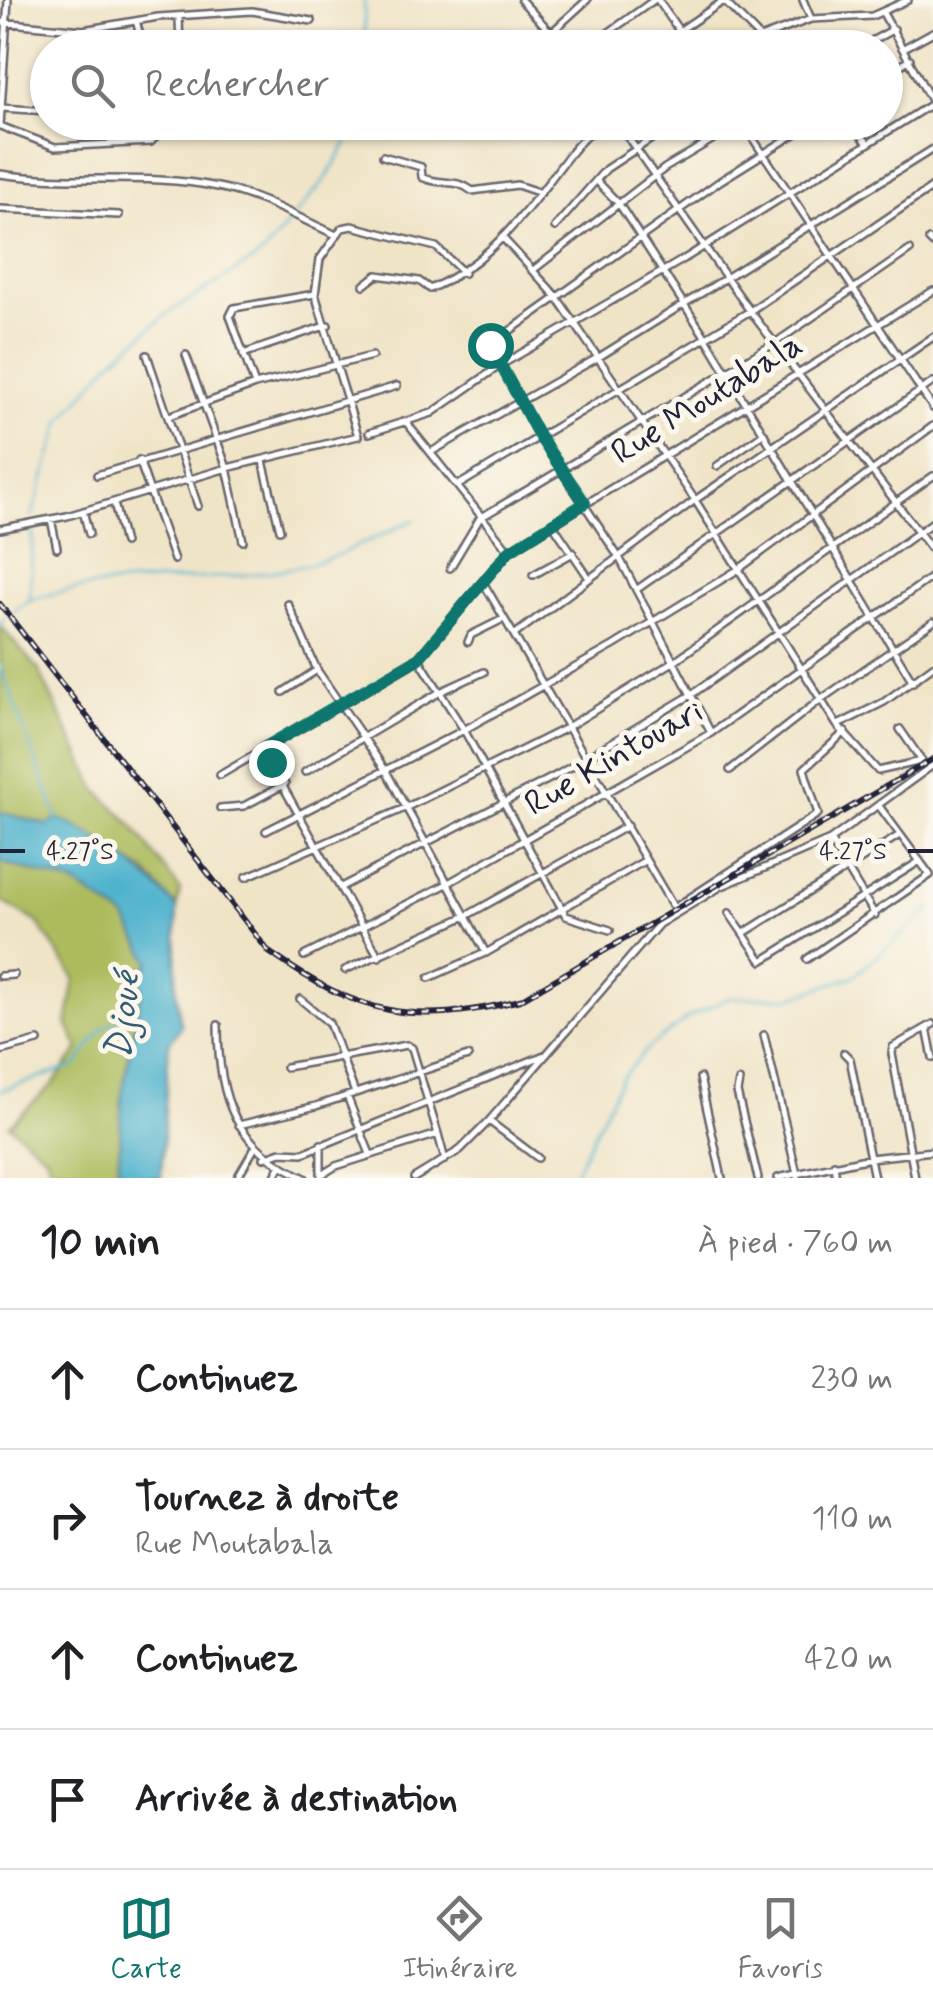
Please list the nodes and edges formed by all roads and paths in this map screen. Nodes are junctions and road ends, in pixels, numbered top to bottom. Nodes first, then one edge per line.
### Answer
1 (8, 0) edge
2 (522, 0) edge
3 (586, 0) edge
4 (656, 0) edge
5 (724, 0) edge
6 (803, 0) edge
7 (908, 0) edge
8 (536, 2) edge
9 (530, 8) junction
10 (883, 12) junction
11 (178, 18) junction
12 (811, 19) junction
13 (312, 21) dead end
14 (3, 23) edge
15 (137, 24) junction
16 (894, 29) edge
17 (138, 30) edge
18 (179, 30) edge
19 (552, 30) edge
20 (554, 30) edge
21 (613, 30) edge
22 (677, 30) edge
23 (679, 30) edge
24 (753, 30) edge
25 (780, 30) edge
26 (933, 32) edge
27 (904, 48) joint
28 (910, 59) junction
29 (903, 64) edge
30 (933, 79) edge
31 (923, 85) junction
32 (2, 87) edge
33 (933, 104) edge
34 (2, 108) edge
35 (30, 110) edge
36 (903, 121) edge
37 (0, 127) edge
38 (30, 138) edge
39 (36, 140) edge
40 (153, 140) edge
41 (581, 140) edge
42 (629, 140) edge
43 (647, 140) edge
44 (713, 140) edge
45 (755, 140) edge
46 (787, 140) edge
47 (870, 140) edge
48 (867, 142) joint
49 (634, 148) junction
50 (933, 149) edge
51 (766, 154) junction
52 (382, 156) dead end
53 (0, 174) edge
54 (656, 176) junction
55 (596, 180) junction
56 (932, 189) edge
57 (541, 193) junction
58 (790, 193) junction
59 (619, 204) junction
60 (0, 209) edge
61 (679, 209) junction
62 (119, 214) dead end
63 (810, 225) junction
64 (555, 228) dead end
65 (334, 234) junction
66 (502, 236) junction
67 (640, 236) junction
68 (704, 246) junction
69 (910, 250) dead end
70 (830, 256) junction
71 (532, 271) junction
72 (662, 272) junction
73 (464, 273) junction
74 (726, 278) junction
75 (364, 285) dead end
76 (854, 288) junction
77 (933, 291) edge
78 (314, 294) junction
79 (556, 296) junction
80 (682, 305) junction
81 (750, 312) junction
82 (571, 322) junction
83 (876, 324) junction
84 (328, 325) junction
85 (933, 337) edge
86 (706, 338) junction
87 (776, 343) junction
88 (243, 354) junction
89 (146, 355) dead end
90 (186, 355) dead end
91 (372, 356) dead end
92 (598, 357) junction
93 (899, 360) junction
94 (337, 363) junction
95 (501, 365) junction
96 (798, 372) junction
97 (726, 373) junction
98 (933, 382) edge
99 (256, 385) junction
100 (396, 386) dead end
101 (620, 391) junction
102 (921, 391) junction
103 (346, 400) junction
104 (520, 400) junction
105 (203, 401) junction
106 (746, 404) junction
107 (933, 408) edge
108 (828, 411) junction
109 (170, 416) junction
110 (406, 422) junction
111 (641, 422) junction
112 (933, 426) edge
113 (368, 433) dead end
114 (764, 433) junction
115 (539, 436) junction
116 (216, 438) junction
117 (850, 440) junction
118 (774, 449) junction
119 (181, 450) junction
120 (431, 452) junction
121 (662, 455) junction
122 (138, 460) junction
123 (264, 461) junction
124 (717, 466) dead end
125 (227, 468) junction
126 (559, 469) junction
127 (874, 469) junction
128 (98, 475) dead end
129 (933, 476) edge
130 (190, 479) junction
131 (793, 482) junction
132 (456, 486) junction
133 (151, 491) junction
134 (695, 500) junction
135 (898, 502) junction
136 (114, 503) junction
137 (585, 503) junction
138 (198, 506) dead end
139 (82, 512) junction
140 (813, 515) junction
141 (480, 518) junction
142 (51, 519) junction
143 (933, 522) edge
144 (552, 523) junction
145 (0, 529) edge
146 (280, 530) dead end
147 (920, 531) junction
148 (89, 534) dead end
149 (716, 534) junction
150 (243, 541) dead end
151 (124, 543) dead end
152 (832, 547) junction
153 (57, 548) dead end
154 (509, 551) junction
155 (933, 551) edge
156 (573, 553) junction
157 (620, 558) junction
158 (174, 560) dead end
159 (450, 568) dead end
160 (739, 569) junction
161 (534, 575) dead end
162 (933, 576) edge
163 (589, 578) junction
164 (854, 580) junction
165 (484, 583) junction
166 (636, 590) junction
167 (758, 599) junction
168 (288, 604) dead end
169 (874, 618) junction
170 (503, 619) junction
171 (653, 622) junction
172 (933, 622) edge
173 (780, 632) junction
174 (514, 635) junction
175 (468, 642) dead end
176 (893, 649) junction
177 (419, 658) junction
178 (673, 662) junction
179 (933, 666) edge
180 (801, 669) junction
181 (317, 670) junction
182 (484, 672) dead end
183 (912, 682) junction
184 (543, 688) junction
185 (283, 692) dead end
186 (440, 692) junction
187 (691, 696) junction
188 (820, 700) junction
189 (338, 702) junction
190 (837, 725) junction
191 (566, 728) junction
192 (900, 729) dead end
193 (464, 730) junction
194 (712, 732) junction
195 (845, 732) junction
196 (362, 738) junction
197 (262, 749) junction
198 (586, 758) junction
199 (933, 764) edge
200 (485, 766) junction
201 (730, 770) dead end
202 (386, 771) junction
203 (306, 772) dead end
204 (220, 775) dead end
205 (285, 784) junction
206 (606, 790) junction
207 (504, 800) junction
208 (879, 806) junction
209 (220, 808) dead end
210 (405, 808) junction
211 (302, 815) junction
212 (627, 826) junction
213 (266, 831) dead end
214 (898, 836) junction
215 (524, 839) junction
216 (830, 840) junction
217 (424, 842) junction
218 (320, 846) junction
219 (646, 860) junction
220 (920, 861) junction
221 (848, 868) junction
222 (546, 874) junction
223 (246, 877) dead end
224 (446, 885) junction
225 (343, 886) junction
226 (864, 897) junction
227 (564, 911) junction
228 (729, 913) dead end
229 (875, 914) junction
230 (466, 916) junction
231 (362, 924) junction
232 (610, 930) dead end
233 (743, 934) junction
234 (486, 953) junction
235 (304, 956) dead end
236 (379, 957) junction
237 (807, 958) dead end
238 (345, 970) dead end
239 (0, 976) edge
240 (14, 976) dead end
241 (429, 978) dead end
242 (300, 999) dead end
243 (218, 1025) dead end
244 (930, 1026) edge
245 (764, 1035) dead end
246 (38, 1041) dead end
247 (554, 1050) junction
248 (0, 1051) edge
249 (844, 1052) dead end
250 (933, 1052) edge
251 (468, 1056) dead end
252 (342, 1058) junction
253 (286, 1067) dead end
254 (420, 1070) junction
255 (700, 1078) dead end
256 (739, 1081) dead end
257 (355, 1092) junction
258 (348, 1096) junction
259 (432, 1103) junction
260 (489, 1120) junction
261 (239, 1125) junction
262 (364, 1130) junction
263 (438, 1134) junction
264 (321, 1144) junction
265 (254, 1149) junction
266 (933, 1151) edge
267 (910, 1152) junction
268 (370, 1155) junction
269 (264, 1158) junction
270 (538, 1158) dead end
271 (870, 1158) junction
272 (445, 1160) junction
273 (834, 1164) junction
274 (280, 1167) junction
275 (321, 1176) edge
276 (798, 1176) edge
277 (237, 1178) edge
278 (274, 1178) edge
279 (305, 1178) edge
280 (414, 1178) edge
281 (722, 1178) edge
282 (758, 1178) edge
283 (778, 1178) edge
284 (836, 1178) edge
285 (874, 1178) edge
286 (915, 1178) edge

1 - 14 street
2 - 9 street
3 - 20 street
4 - 21 street
4 - 22 street
5 - 23 street
5 - 24 street
6 - 12 street
7 - 10 street
8 - 9 street
9 - 19 street
10 - 12 street
10 - 16 street
11 - 13 street
11 - 15 street
11 - 18 street
12 - 25 street
14 - 15 street
14 - 32 street
15 - 17 street
26 - 27 street
27 - 28 street
28 - 29 street
28 - 31 street
30 - 31 street
31 - 33 street
32 - 34 street
33 - 36 street
34 - 35 street
34 - 37 street
37 - 38 street
39 - 40 street
41 - 57 street
42 - 49 street
43 - 49 street
44 - 54 street
45 - 51 street
46 - 51 street
47 - 48 street
48 - 58 street
49 - 54 street
49 - 55 street
50 - 63 street
51 - 58 street
51 - 61 street
52 - 57 street
53 - 65 street
54 - 59 street
54 - 61 street
55 - 59 street
55 - 64 street
56 - 70 street
57 - 66 street
58 - 63 street
58 - 68 street
59 - 67 street
59 - 71 street
60 - 62 street
61 - 67 street
61 - 68 street
63 - 70 street
63 - 74 street
65 - 73 street
65 - 78 street
66 - 71 street
66 - 73 street
67 - 72 street
67 - 79 street
68 - 72 street
68 - 74 street
69 - 76 street
70 - 76 street
70 - 81 street
71 - 79 street
72 - 80 street
72 - 82 street
73 - 75 street
74 - 80 street
74 - 81 street
76 - 83 street
76 - 87 street
77 - 83 street, Rue Moutabala
78 - 84 street
78 - 88 street
79 - 82 street
79 - 95 street
80 - 86 street
80 - 92 street
81 - 86 street
81 - 87 street
82 - 92 street
82 - 95 street
83 - 93 street
83 - 96 street, Rue Moutabala
84 - 88 street
84 - 94 street
85 - 93 street
86 - 97 street
86 - 101 street
87 - 96 street
87 - 97 street
88 - 99 street
89 - 109 street
90 - 105 street
91 - 94 street
92 - 101 street
92 - 104 street
93 - 102 street
93 - 108 street
94 - 99 street
94 - 103 street
95 - 104 street
95 - 110 street
96 - 106 street, Rue Moutabala
96 - 108 street
97 - 106 street
97 - 111 street
98 - 102 street
99 - 105 street
100 - 103 street
101 - 111 street
101 - 115 street
102 - 107 street
102 - 117 street
103 - 116 street
103 - 123 street
104 - 115 street
104 - 120 street
105 - 109 street
105 - 116 street
106 - 114 street
106 - 121 street, Rue Moutabala
108 - 117 street
108 - 118 street
109 - 119 street
110 - 113 street
110 - 120 street
111 - 121 street
111 - 126 street
112 - 127 street
114 - 118 street
114 - 124 street
115 - 126 street
115 - 132 street
116 - 119 street
116 - 125 street
117 - 127 street
117 - 131 street
118 - 131 street
118 - 134 street
119 - 122 street
119 - 130 street
120 - 132 street
121 - 134 street
121 - 137 street, Rue Moutabala
122 - 128 street
122 - 133 street
123 - 125 street
123 - 146 street
125 - 130 street
125 - 150 street
126 - 137 street
126 - 141 street
127 - 135 street
127 - 140 street
129 - 135 street
130 - 133 street
130 - 138 street
131 - 140 street
131 - 149 street
132 - 141 street
133 - 136 street
133 - 158 street
134 - 149 street
134 - 157 street
135 - 147 street
135 - 152 street
136 - 139 street
136 - 151 street
137 - 144 street, Rue Moutabala
137 - 157 street
139 - 142 street
139 - 148 street
140 - 152 street
140 - 160 street
141 - 154 street
141 - 159 street
142 - 145 street
142 - 153 street
143 - 147 street
144 - 154 street, Rue Moutabala
144 - 156 street
147 - 155 street
147 - 164 street
149 - 160 street
149 - 166 street
152 - 164 street
152 - 167 street
154 - 165 street, Rue Moutabala
156 - 161 street
156 - 163 street
157 - 163 street
157 - 166 street
160 - 167 street
160 - 171 street
162 - 169 street, Rue Kintouari
163 - 174 street
164 - 169 street
164 - 173 street
165 - 170 street
165 - 177 street, Rue Moutabala
166 - 171 street
167 - 173 street
167 - 178 street
168 - 181 street
169 - 176 street
169 - 180 street, Rue Kintouari
170 - 174 street
170 - 175 street
171 - 178 street
171 - 184 street
172 - 176 street
173 - 180 street
173 - 187 street
174 - 184 street
176 - 183 street
176 - 188 street
177 - 186 street
177 - 189 street
178 - 187 street
178 - 191 street
179 - 183 street
180 - 188 street
180 - 194 street, Rue Kintouari
181 - 185 street
181 - 189 street
182 - 186 street
183 - 190 street
184 - 191 street
184 - 193 street
186 - 193 street
186 - 196 street
187 - 194 street
187 - 198 street
188 - 190 street
188 - 201 street
189 - 196 street
189 - 197 street
190 - 195 street
191 - 198 street
191 - 200 street
192 - 195 street
193 - 200 street
193 - 202 street
194 - 206 street, Rue Kintouari
195 - 219 street
196 - 202 street
196 - 203 street
197 - 204 street
197 - 205 street
198 - 206 street
198 - 207 street
199 - 208 street
200 - 207 street
200 - 210 street
202 - 210 street
202 - 211 street
205 - 209 street
205 - 211 street
206 - 212 street
206 - 215 street, Rue Kintouari
207 - 215 street
207 - 217 street
208 - 214 street
208 - 216 street
210 - 217 street
210 - 218 street
211 - 213 street
211 - 218 street
212 - 219 street
212 - 222 street
214 - 220 street
214 - 221 street
215 - 222 street
215 - 224 street, Rue Kintouari
216 - 221 street
216 - 247 street
217 - 224 street
217 - 225 street
218 - 223 street
218 - 225 street
219 - 227 street
220 - 226 street
220 - 229 street
221 - 226 street
221 - 233 street
222 - 227 street
222 - 230 street
224 - 230 street
224 - 231 street, Rue Kintouari
225 - 231 street
226 - 229 street
226 - 233 street
227 - 232 street
227 - 234 street
228 - 233 street
229 - 237 street
230 - 234 street
230 - 236 street
231 - 235 street, Rue Kintouari
231 - 236 street
234 - 241 street
236 - 238 street
239 - 240 street
242 - 252 street
243 - 261 street
244 - 250 street
244 - 267 street
245 - 276 street
246 - 248 street
247 - 259 street
247 - 260 street
249 - 271 street
251 - 254 street
252 - 253 street
252 - 254 street
252 - 257 street
254 - 257 street
254 - 259 street
255 - 281 street
256 - 282 street
257 - 258 street
258 - 261 street
258 - 262 street
259 - 262 street
259 - 263 street
260 - 270 street
260 - 272 street
261 - 265 street
262 - 264 street
262 - 268 street
263 - 268 street
263 - 272 street
264 - 269 street
264 - 275 street
265 - 269 street
265 - 277 street
266 - 267 street
267 - 271 street
267 - 286 street
268 - 275 street
269 - 274 street
271 - 273 street
271 - 285 street
272 - 280 street
273 - 276 street
273 - 284 street
274 - 278 street
274 - 279 street
276 - 283 street

